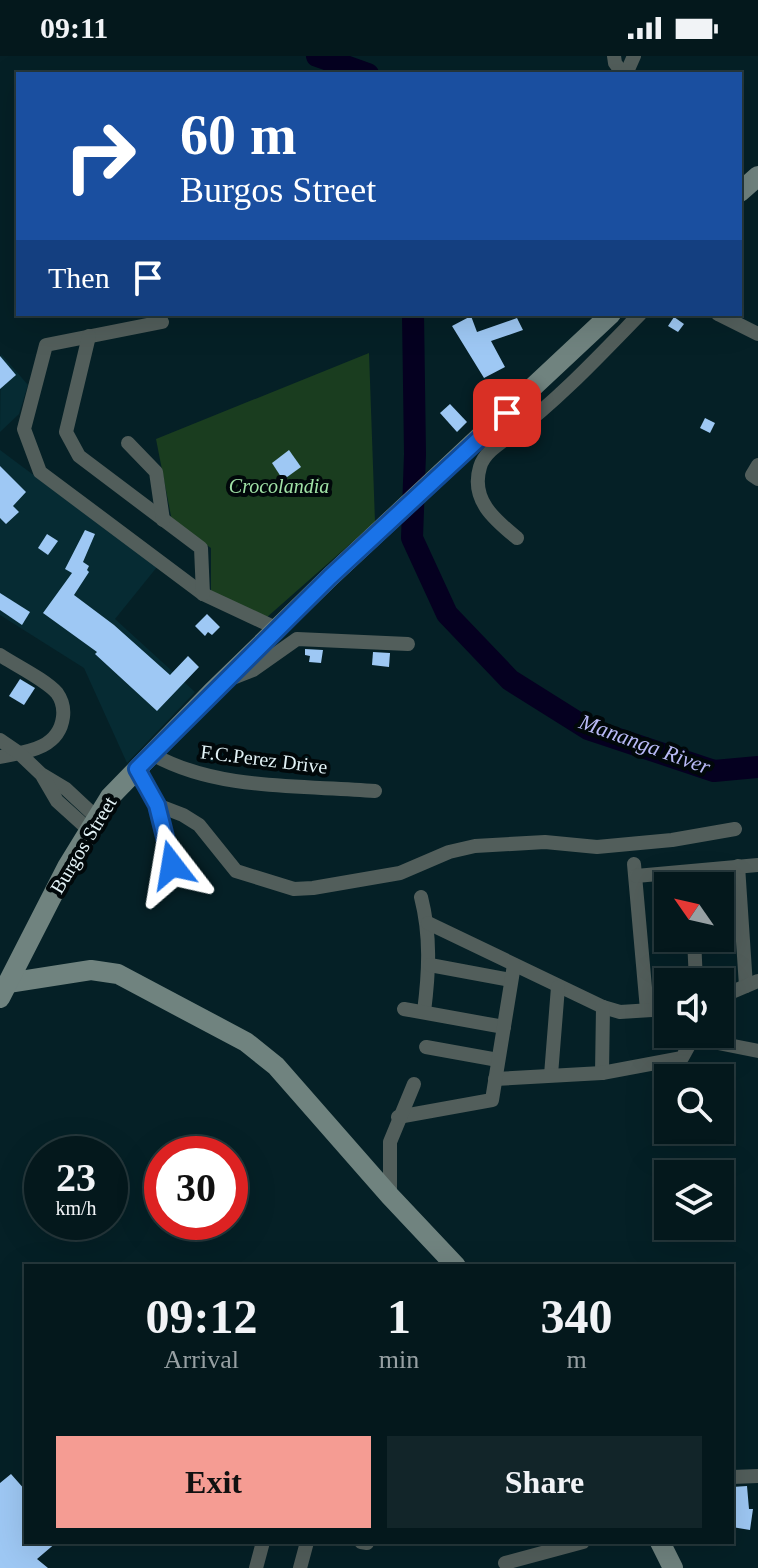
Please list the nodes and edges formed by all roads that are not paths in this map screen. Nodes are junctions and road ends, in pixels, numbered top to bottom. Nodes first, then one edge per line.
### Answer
1 (758, 176) edge
2 (742, 190) edge
3 (609, 316) edge
4 (638, 316) edge
5 (722, 316) edge
6 (162, 322) dead end
7 (758, 334) edge
8 (89, 336) junction
9 (128, 443) dead end
10 (758, 465) edge
11 (758, 479) edge
12 (163, 520) junction
13 (517, 538) dead end
14 (203, 594) junction
15 (278, 629) junction
16 (408, 644) dead end
17 (0, 655) edge
18 (224, 681) junction
19 (0, 740) edge
20 (19, 753) junction
21 (152, 754) junction
22 (0, 757) edge
23 (137, 769) junction
24 (375, 791) dead end
25 (157, 805) junction
26 (92, 823) junction
27 (735, 829) dead end
28 (172, 865) dead end
29 (758, 865) edge
30 (738, 866) junction
31 (714, 872) edge
32 (654, 873) edge
33 (421, 897) dead end
34 (428, 923) junction
35 (430, 965) junction
36 (512, 973) junction
37 (752, 983) edge
38 (558, 987) junction
39 (4, 991) edge
40 (603, 1007) junction
41 (404, 1009) dead end
42 (647, 1010) junction
43 (654, 1010) edge
44 (424, 1012) junction
45 (504, 1027) junction
46 (426, 1047) dead end
47 (758, 1051) edge
48 (498, 1060) junction
49 (602, 1073) junction
50 (551, 1075) junction
51 (495, 1079) junction
52 (414, 1084) dead end
53 (398, 1117) junction
54 (390, 1196) junction
55 (454, 1264) edge
56 (758, 1476) edge
57 (734, 1477) edge
58 (262, 1544) edge
59 (306, 1544) edge
60 (576, 1544) edge
61 (661, 1544) edge
62 (505, 1563) dead end
63 (671, 1567) edge
64 (256, 1568) edge
65 (300, 1568) edge

1 - 2 street
3 - 15 street, Burgos Street
4 - 13 street
5 - 7 street
6 - 8 street
8 - 12 street
8 - 14 street
9 - 12 street
10 - 11 street
12 - 14 street
14 - 15 street
15 - 18 street, Burgos Street
16 - 18 street
17 - 20 street
18 - 21 street, Burgos Street
19 - 20 street
20 - 22 street
20 - 26 street
21 - 23 street, Burgos Street
21 - 24 street, F.C.Perez Drive
23 - 25 street
23 - 26 street, Burgos Street
25 - 27 street
25 - 28 street
26 - 39 street, Burgos Street
29 - 30 street
30 - 31 street
30 - 37 street
32 - 42 street
33 - 34 street
34 - 35 street
34 - 36 street
35 - 36 street
35 - 44 street
36 - 38 street
36 - 45 street
38 - 40 street
38 - 50 street
39 - 54 street
40 - 42 street
40 - 49 street
41 - 44 street
42 - 43 street
44 - 45 street
45 - 48 street
46 - 48 street
47 - 49 street
48 - 51 street
49 - 50 street
50 - 51 street
51 - 53 street
52 - 53 street
53 - 54 street
54 - 55 street
56 - 57 street
58 - 64 street
59 - 65 street
60 - 62 street
61 - 63 street

